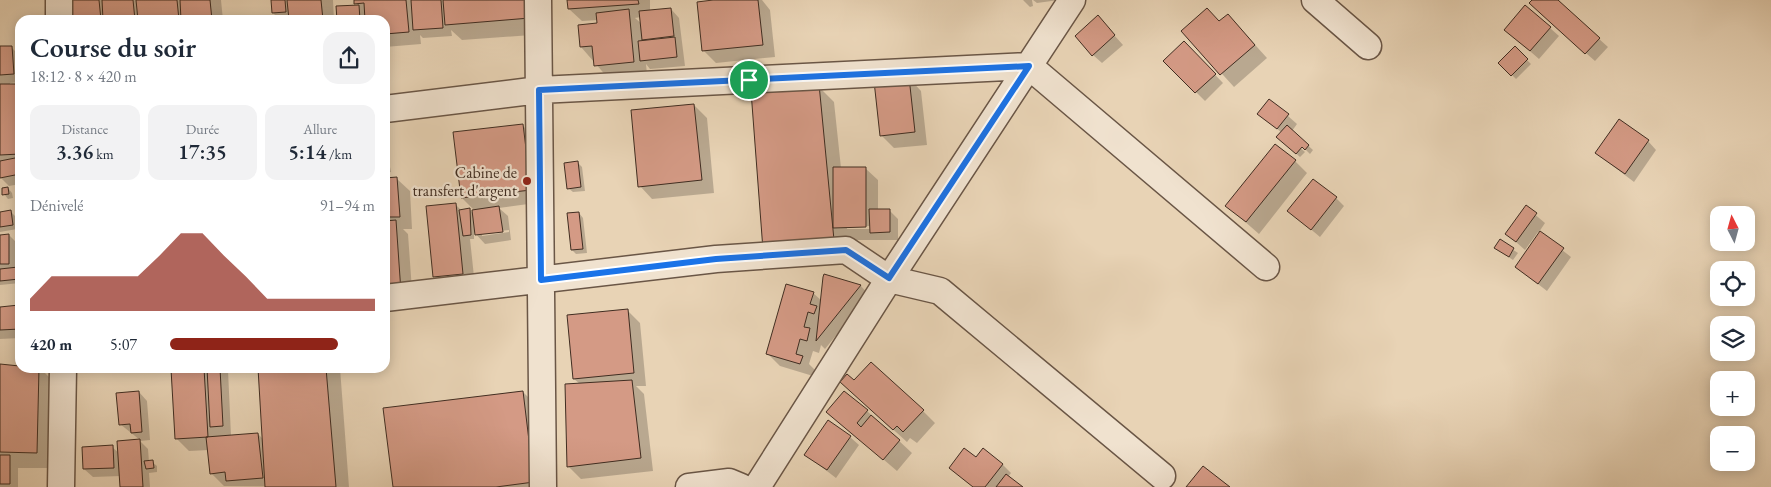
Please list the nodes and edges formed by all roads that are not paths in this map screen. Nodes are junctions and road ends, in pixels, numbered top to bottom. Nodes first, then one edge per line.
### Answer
1 (59, 0) edge
2 (538, 0) edge
3 (1072, 0) edge
4 (1315, 0) edge
5 (59, 15) edge
6 (1368, 46) dead end
7 (1029, 66) junction
8 (539, 90) junction
9 (390, 108) edge
10 (1266, 267) dead end
11 (889, 278) junction
12 (541, 280) junction
13 (390, 297) edge
14 (63, 373) edge
15 (1162, 476) dead end
16 (61, 487) edge
17 (543, 487) edge
18 (689, 487) edge
19 (741, 487) edge
20 (757, 487) edge

1 - 5 street
2 - 8 street
3 - 7 street
4 - 6 street
7 - 8 street
7 - 10 street
7 - 11 street
8 - 9 street
8 - 12 street
11 - 12 street
11 - 15 street
11 - 20 street
12 - 13 street
12 - 17 street
14 - 16 street
18 - 19 street

